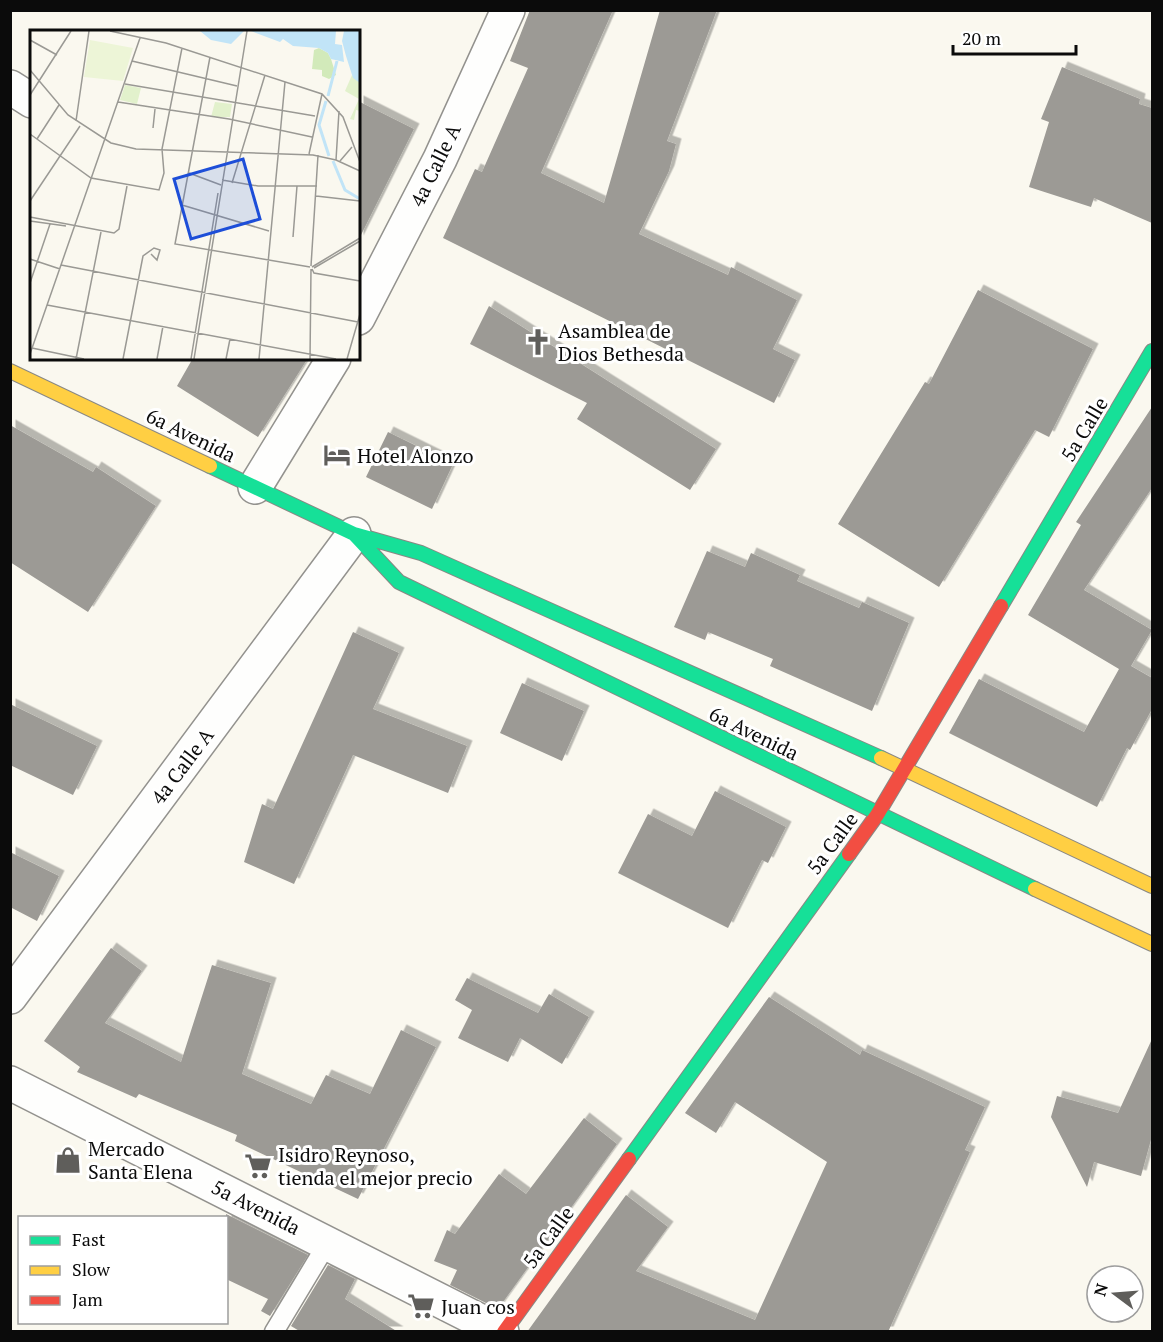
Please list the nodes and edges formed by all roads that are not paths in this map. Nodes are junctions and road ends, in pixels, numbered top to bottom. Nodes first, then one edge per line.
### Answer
1 (508, 10) edge
2 (10, 87) edge
3 (30, 100) edge
4 (360, 312) edge
5 (1152, 351) edge
6 (333, 360) edge
7 (10, 371) edge
8 (255, 487) junction
9 (354, 534) junction
10 (905, 769) junction
11 (877, 815) junction
12 (1152, 886) edge
13 (1152, 944) edge
14 (10, 997) edge
15 (10, 1083) edge
16 (327, 1244) junction
17 (274, 1332) edge
18 (503, 1332) edge

1 - 4 street, 4a Calle A
2 - 3 street
5 - 10 street, 5a Calle
6 - 8 street
7 - 8 street, 6a Avenida
8 - 9 street, 6a Avenida
9 - 10 street, 6a Avenida
9 - 11 street, 6a Avenida
9 - 14 street, 4a Calle A
10 - 11 street, 5a Calle
10 - 12 street, 6a Avenida
11 - 13 street, 6a Avenida
11 - 18 street, 5a Calle
15 - 16 street, 5a Avenida
16 - 17 lane
16 - 18 street, 5a Avenida

